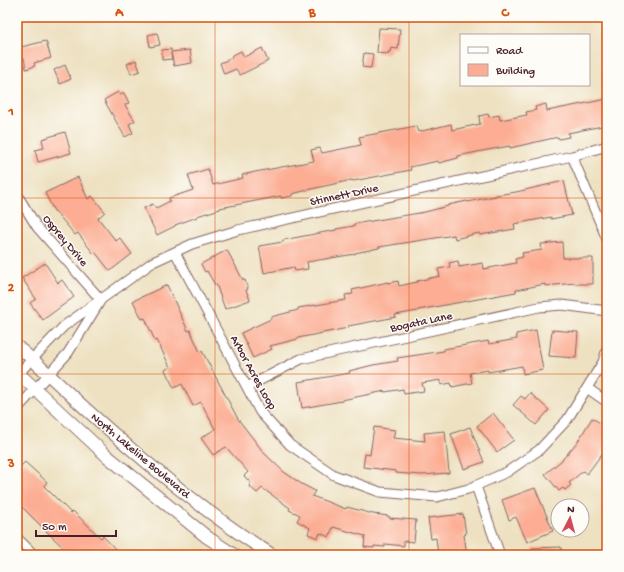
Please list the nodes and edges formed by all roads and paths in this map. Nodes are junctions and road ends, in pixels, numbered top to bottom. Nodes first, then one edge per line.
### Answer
1 (607, 146) edge
2 (572, 156) junction
3 (17, 192) edge
4 (607, 239) edge
5 (174, 252) junction
6 (101, 300) junction
7 (607, 311) edge
8 (17, 346) edge
9 (607, 349) edge
10 (32, 358) junction
11 (17, 373) edge
12 (48, 374) junction
13 (247, 387) junction
14 (587, 388) junction
15 (35, 391) junction
16 (607, 402) edge
17 (17, 410) edge
18 (476, 486) junction
19 (17, 538) edge
20 (34, 555) edge
21 (234, 555) edge
22 (272, 555) edge
23 (500, 555) edge

1 - 2 street, Stinnett Drive
2 - 4 street
2 - 5 street, Stinnett Drive
3 - 6 street, Osprey Drive
5 - 6 street, Stinnett Drive
5 - 13 street, Arbor Acres Loop
6 - 10 street, Stinnett Drive
6 - 12 street, Stinnett Drive
7 - 13 street, Bogata Lane
8 - 10 street, North Lakeline Boulevard
9 - 14 street, Arbor Acres Loop
10 - 11 street, Stinnett Drive
10 - 12 main road, North Lakeline Boulevard
11 - 15 main road, North Lakeline Boulevard
12 - 15 street, Stinnett Drive
12 - 22 main road, North Lakeline Boulevard
13 - 18 street, Arbor Acres Loop
14 - 16 street
14 - 18 street, Arbor Acres Loop
15 - 17 street, Stinnett Drive
15 - 21 main road, North Lakeline Boulevard
18 - 23 street
19 - 20 street

